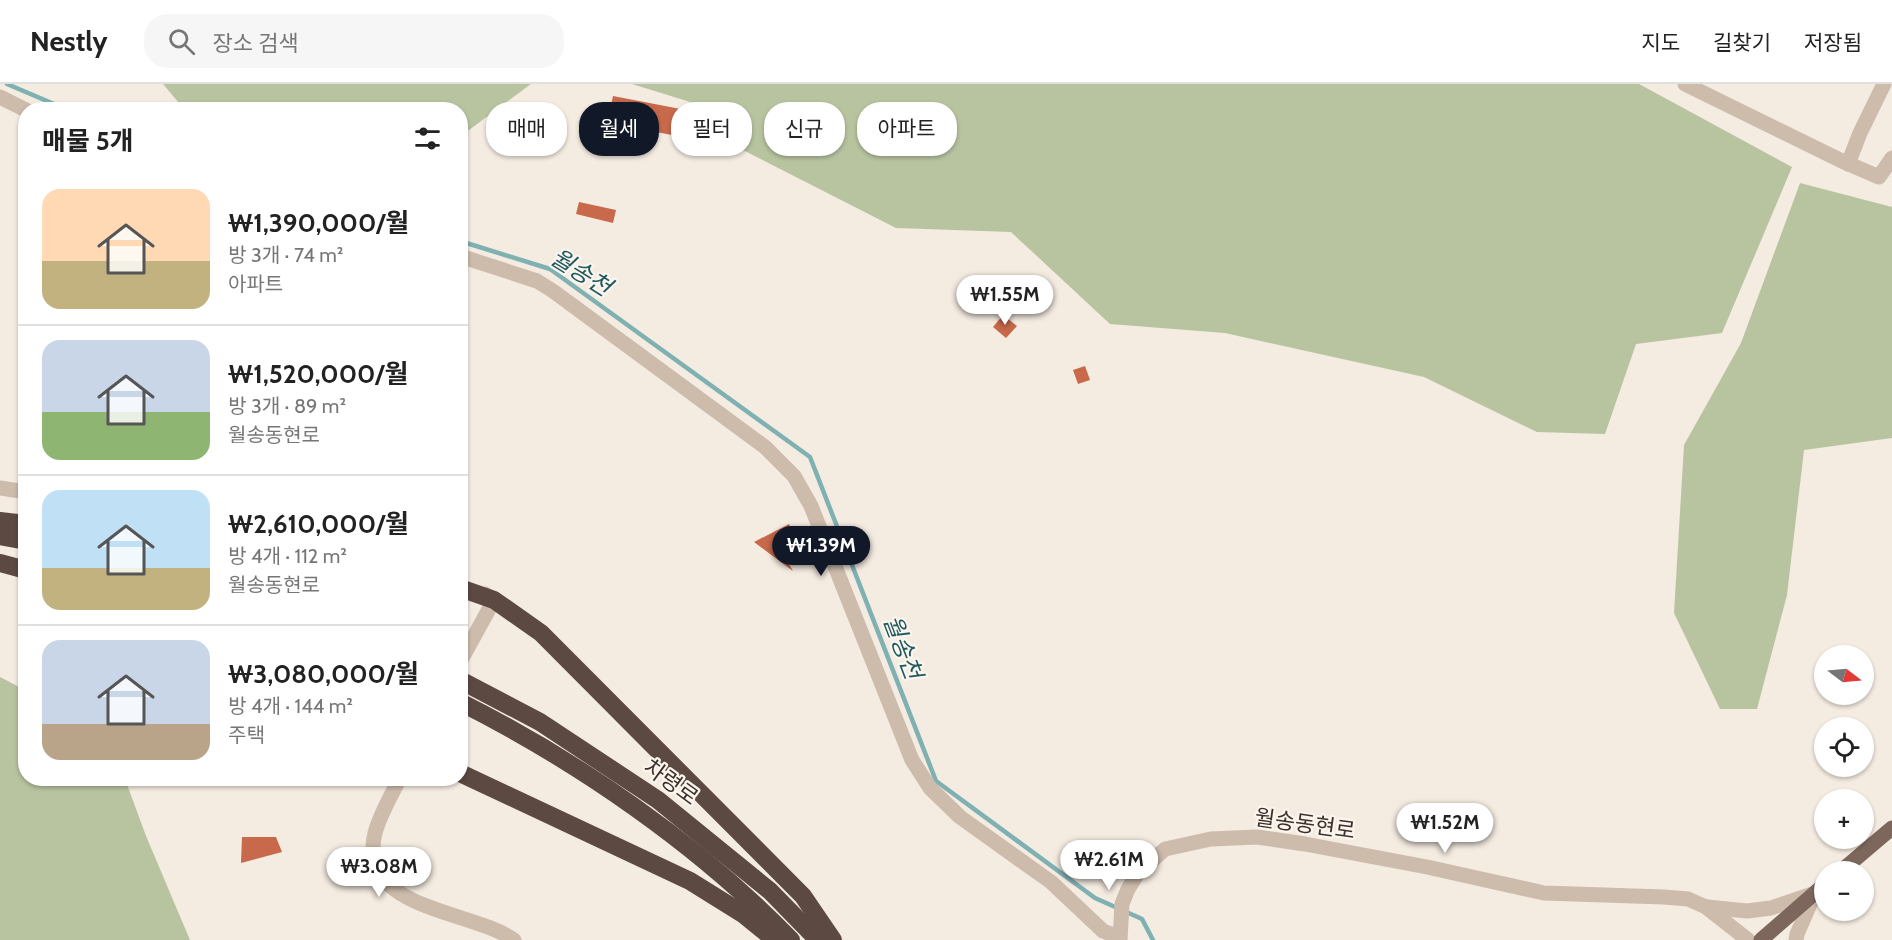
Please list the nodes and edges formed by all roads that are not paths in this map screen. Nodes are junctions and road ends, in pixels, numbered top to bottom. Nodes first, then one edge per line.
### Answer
1 (1685, 84) edge
2 (1884, 84) edge
3 (0, 97) edge
4 (18, 106) edge
5 (1892, 158) edge
6 (1848, 164) junction
7 (468, 259) edge
8 (0, 488) edge
9 (18, 491) edge
10 (0, 521) edge
11 (18, 523) edge
12 (0, 536) edge
13 (18, 539) edge
14 (0, 555) edge
15 (18, 558) edge
16 (0, 563) edge
17 (18, 568) edge
18 (468, 585) edge
19 (468, 591) edge
20 (494, 600) junction
21 (468, 647) edge
22 (468, 684) edge
23 (468, 706) edge
24 (468, 777) edge
25 (396, 786) edge
26 (1892, 828) edge
27 (1853, 861) edge
28 (1814, 891) edge
29 (1814, 893) edge
30 (1814, 899) edge
31 (1706, 907) junction
32 (1120, 933) edge
33 (514, 940) edge
34 (775, 940) edge
35 (791, 940) edge
36 (818, 940) edge
37 (833, 940) edge
38 (1748, 940) edge
39 (1761, 940) edge
40 (1796, 940) edge

1 - 6 street
2 - 6 street
3 - 4 street
5 - 6 street
7 - 32 street
8 - 9 street
10 - 11 highway
12 - 13 highway
14 - 15 highway
16 - 17 highway
18 - 20 street
19 - 20 highway
20 - 21 street
20 - 37 highway
22 - 36 highway, 차령로
23 - 35 highway, 차령로
24 - 34 highway
25 - 33 street
26 - 27 main road
28 - 31 street
29 - 39 main road
30 - 40 street
31 - 32 street, 월송동현로
31 - 38 street, 월송동현로

